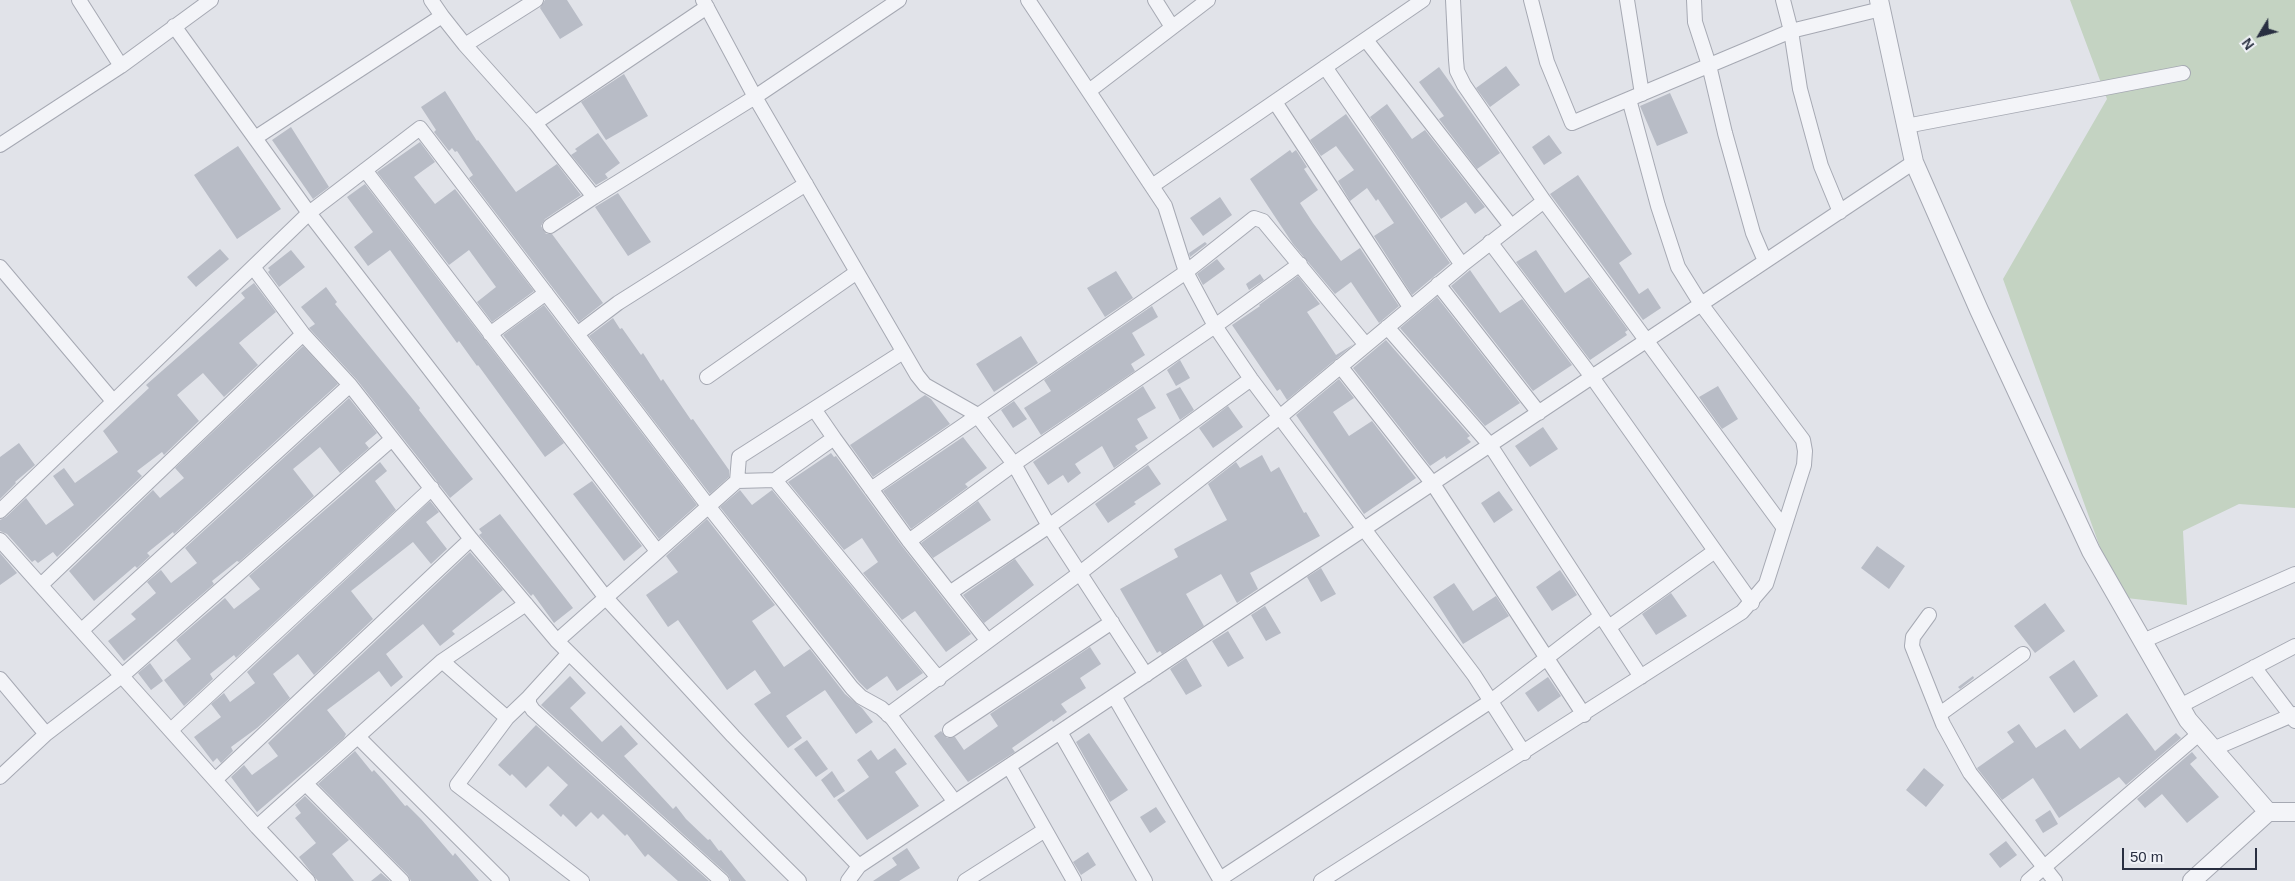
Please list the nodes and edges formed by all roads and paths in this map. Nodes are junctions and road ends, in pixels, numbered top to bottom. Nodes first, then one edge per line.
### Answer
1 (79, 0) edge
2 (211, 0) edge
3 (431, 0) edge
4 (536, 0) edge
5 (899, 0) edge
6 (1028, 0) edge
7 (1155, 0) edge
8 (1208, 0) edge
9 (1423, 0) edge
10 (1453, 0) edge
11 (1531, 0) edge
12 (1628, 0) edge
13 (1694, 0) edge
14 (1783, 0) edge
15 (705, 3) edge
16 (1880, 5) edge
17 (442, 16) junction
18 (174, 26) junction
19 (1172, 27) junction
20 (1791, 31) junction
21 (1366, 40) junction
22 (465, 45) junction
23 (1709, 65) junction
24 (121, 66) junction
25 (1326, 68) junction
26 (2183, 73) dead end
27 (1089, 91) junction
28 (1642, 94) junction
29 (755, 97) junction
30 (1629, 99) junction
31 (1275, 102) junction
32 (535, 123) junction
33 (1906, 126) junction
34 (255, 138) junction
35 (0, 146) edge
36 (1914, 162) junction
37 (365, 170) junction
38 (806, 184) junction
39 (1152, 186) junction
40 (594, 197) junction
41 (1544, 201) junction
42 (1840, 212) junction
43 (309, 213) junction
44 (550, 226) dead end
45 (1511, 226) junction
46 (1490, 242) junction
47 (1765, 261) junction
48 (1300, 264) junction
49 (1462, 265) junction
50 (0, 267) edge
51 (252, 267) junction
52 (856, 272) junction
53 (1186, 272) junction
54 (1438, 284) junction
55 (546, 293) junction
56 (1701, 304) junction
57 (1410, 307) junction
58 (1215, 326) junction
59 (1387, 327) junction
60 (303, 334) junction
61 (490, 334) junction
62 (576, 334) junction
63 (1647, 340) junction
64 (1366, 345) junction
65 (903, 352) junction
66 (1340, 366) junction
67 (707, 377) dead end
68 (1592, 377) junction
69 (1251, 379) junction
70 (350, 386) junction
71 (113, 401) junction
72 (814, 409) junction
73 (1539, 413) junction
74 (976, 414) junction
75 (1281, 416) junction
76 (834, 438) junction
77 (392, 440) junction
78 (1490, 445) junction
79 (1014, 464) junction
80 (775, 480) junction
81 (736, 481) junction
82 (1433, 484) junction
83 (432, 488) junction
84 (871, 489) junction
85 (709, 507) junction
86 (0, 511) edge
87 (1049, 526) junction
88 (1365, 528) junction
89 (1784, 528) junction
90 (471, 539) junction
91 (0, 540) edge
92 (909, 541) junction
93 (657, 551) junction
94 (1715, 551) junction
95 (1080, 573) junction
96 (2295, 574) edge
97 (41, 585) junction
98 (951, 592) junction
99 (606, 598) junction
100 (1752, 603) junction
101 (526, 604) junction
102 (1929, 615) dead end
103 (1605, 621) junction
104 (1112, 622) junction
105 (82, 630) junction
106 (987, 640) junction
107 (557, 641) junction
108 (2143, 641) junction
109 (2295, 646) edge
110 (570, 653) junction
111 (2023, 654) dead end
112 (1547, 658) junction
113 (442, 661) junction
114 (2254, 667) junction
115 (123, 675) junction
116 (1146, 675) junction
117 (1641, 677) junction
118 (0, 679) edge
119 (939, 679) junction
120 (1114, 696) junction
121 (529, 697) junction
122 (1491, 701) junction
123 (2180, 706) junction
124 (1584, 714) junction
125 (1940, 714) junction
126 (888, 715) junction
127 (2294, 717) edge
128 (507, 718) junction
129 (171, 730) junction
130 (950, 730) dead end
131 (1060, 732) junction
132 (2200, 733) junction
133 (46, 734) junction
134 (358, 737) junction
135 (2213, 749) junction
136 (1524, 753) junction
137 (1009, 766) junction
138 (0, 777) edge
139 (215, 780) junction
140 (306, 784) junction
141 (955, 802) junction
142 (2268, 812) junction
143 (2295, 812) edge
144 (257, 827) junction
145 (1045, 830) junction
146 (859, 866) junction
147 (2044, 868) junction
148 (1220, 880) edge
149 (308, 881) edge
150 (402, 881) edge
151 (502, 881) edge
152 (582, 881) edge
153 (722, 881) edge
154 (799, 881) edge
155 (848, 881) edge
156 (965, 881) edge
157 (1074, 881) edge
158 (1144, 881) edge
159 (1321, 881) edge
160 (2028, 881) edge
161 (2055, 881) edge
162 (2192, 881) edge

1 - 24 street
2 - 18 street
3 - 17 street
4 - 22 street
5 - 29 street
6 - 27 street
7 - 19 street
8 - 19 street
9 - 21 street
10 - 41 street
11 - 30 street
12 - 28 street
13 - 23 street
14 - 20 street
15 - 29 street
15 - 32 street
16 - 20 street
16 - 33 street
17 - 22 street
17 - 34 street
18 - 24 street
18 - 34 street
19 - 27 street
20 - 23 street
20 - 42 street
21 - 25 street
21 - 45 street
22 - 32 street
23 - 28 street
23 - 47 street
24 - 35 street
25 - 31 street
25 - 49 street
26 - 33 street
27 - 39 street
28 - 30 street
29 - 38 street
29 - 40 street
30 - 56 street
31 - 39 street
31 - 57 street
32 - 40 street
33 - 36 street
34 - 43 street
36 - 42 street
36 - 108 street
37 - 43 street
37 - 55 street
37 - 61 street
38 - 52 street
38 - 62 street
39 - 53 street
40 - 44 street
41 - 45 street
41 - 63 street
42 - 47 street
43 - 51 street
43 - 99 street
45 - 46 street
46 - 49 street
46 - 68 street
47 - 56 street
48 - 53 street
48 - 58 street
48 - 64 street
49 - 54 street
50 - 71 street
51 - 60 street
51 - 71 street
52 - 65 street
52 - 67 street
53 - 58 street
53 - 74 street
54 - 57 street
54 - 73 street
55 - 61 street
55 - 62 street
56 - 63 street
56 - 89 street
57 - 59 street
58 - 69 street
58 - 79 street
59 - 64 street
59 - 78 street
60 - 70 street
60 - 97 street
61 - 93 street
62 - 85 street
63 - 68 street
63 - 89 street
64 - 66 street
65 - 72 street
65 - 74 street
66 - 75 street
66 - 82 street
68 - 73 street
68 - 94 street
69 - 75 street
69 - 87 street
70 - 77 street
70 - 105 street
71 - 86 street
72 - 76 street
72 - 81 street
73 - 78 street
74 - 79 street
74 - 84 street
75 - 88 street
75 - 95 street
76 - 80 street
76 - 84 street
77 - 83 street
77 - 115 street
78 - 82 street
78 - 103 street
79 - 87 street
79 - 92 street
80 - 81 street
80 - 119 street
81 - 85 street
82 - 88 street
82 - 112 street
83 - 90 street
83 - 129 street
84 - 92 street
85 - 93 street
85 - 126 street
87 - 95 street
87 - 98 street
88 - 116 street
88 - 122 street
89 - 100 street
90 - 101 street
90 - 139 street
91 - 97 street
92 - 98 street
93 - 99 street
94 - 100 street
94 - 103 street
95 - 104 street
95 - 106 street
96 - 108 street
97 - 105 street
98 - 106 street
99 - 107 street
99 - 146 street
100 - 117 street
101 - 107 street
101 - 113 street
102 - 125 street
103 - 112 street
103 - 117 street
104 - 116 street
104 - 130 street
105 - 115 street
106 - 119 street
107 - 110 street
108 - 123 street
109 - 114 street
110 - 121 street
110 - 154 street
111 - 125 street
112 - 122 street
112 - 124 street
113 - 128 street
113 - 134 street
114 - 123 street
114 - 127 street
115 - 129 street
115 - 133 street
116 - 120 street
117 - 124 street
118 - 133 street
119 - 126 street
120 - 131 street
120 - 148 street
121 - 128 street
121 - 153 street
122 - 136 street
122 - 148 street
123 - 132 street
124 - 136 street
125 - 147 street
126 - 141 street
127 - 135 street
128 - 152 street
129 - 139 street
131 - 137 street
131 - 158 street
132 - 135 street
132 - 147 street
133 - 138 street
134 - 140 street
134 - 151 street
135 - 142 street
136 - 159 street
137 - 141 street
137 - 145 street
139 - 144 street
140 - 144 street
140 - 150 street
141 - 146 street
142 - 143 street
142 - 162 street
144 - 149 street
145 - 156 street
145 - 157 street
146 - 155 street
147 - 160 street
147 - 161 street

